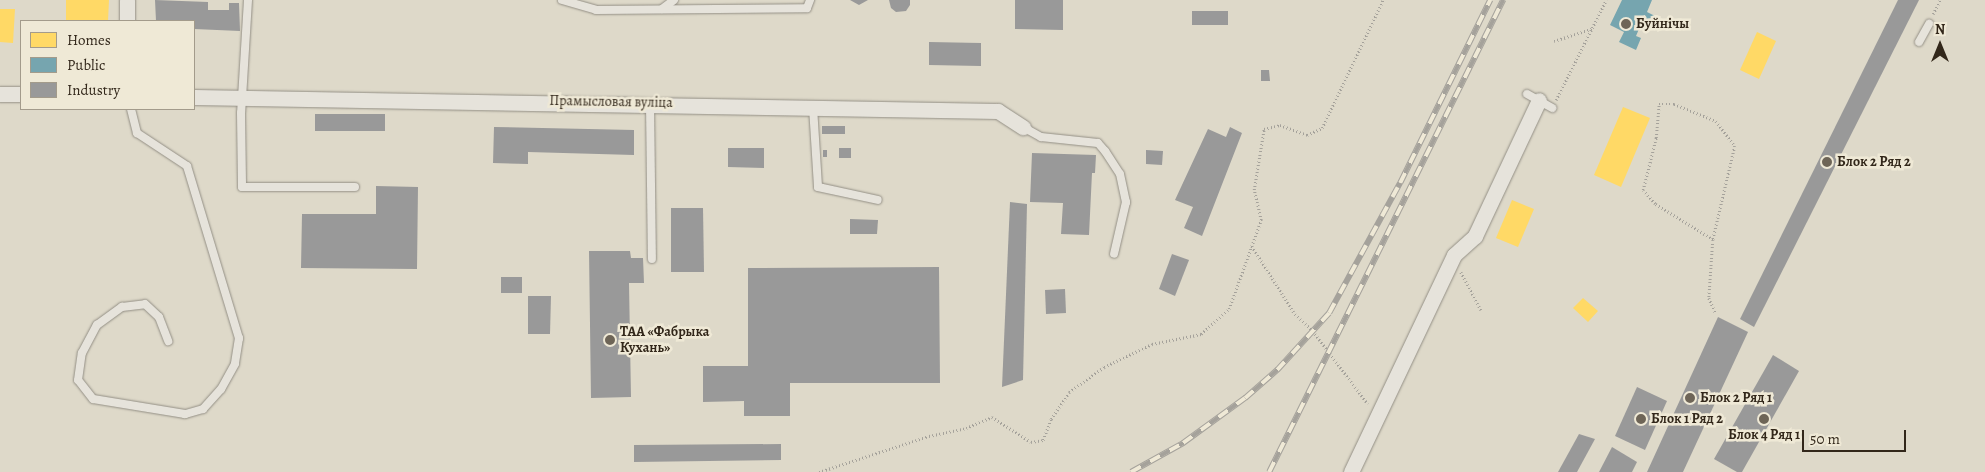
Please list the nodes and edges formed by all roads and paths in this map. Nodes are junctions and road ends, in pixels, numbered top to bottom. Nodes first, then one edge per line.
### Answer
1 (127, 0) edge
2 (248, 0) edge
3 (562, 0) edge
4 (674, 0) edge
5 (810, 0) edge
6 (1383, 0) edge
7 (1606, 0) edge
8 (1940, 0) edge
9 (662, 9) junction
10 (127, 20) edge
11 (1929, 24) joint
12 (1592, 29) junction
13 (1554, 42) dead end
14 (1919, 42) dead end
15 (0, 94) edge
16 (20, 94) edge
17 (195, 97) edge
18 (241, 97) junction
19 (1539, 101) joint
20 (650, 103) junction
21 (813, 107) junction
22 (131, 110) edge
23 (1023, 126) joint
24 (355, 188) dead end
25 (878, 200) dead end
26 (1713, 240) junction
27 (1252, 246) junction
28 (1114, 254) dead end
29 (1454, 255) junction
30 (652, 259) dead end
31 (1481, 310) dead end
32 (1716, 314) dead end
33 (168, 341) dead end
34 (1377, 417) junction
35 (819, 472) edge
36 (1352, 472) edge

1 - 10 street
2 - 18 lane
3 - 9 lane
4 - 9 lane
5 - 9 lane
6 - 27 path
7 - 12 path
8 - 11 path
11 - 14 lane
12 - 13 path
12 - 19 path
15 - 16 street
17 - 18 street, Прамысловая вуліца
18 - 20 street, Прамысловая вуліца
18 - 24 lane
19 - 29 street
20 - 21 street, Прамысловая вуліца
20 - 30 lane
21 - 23 street, Прамысловая вуліца
21 - 25 lane
22 - 33 lane
23 - 28 lane
26 - 26 path
26 - 32 path
27 - 34 path
27 - 35 path
29 - 31 path
29 - 34 street
34 - 36 street

